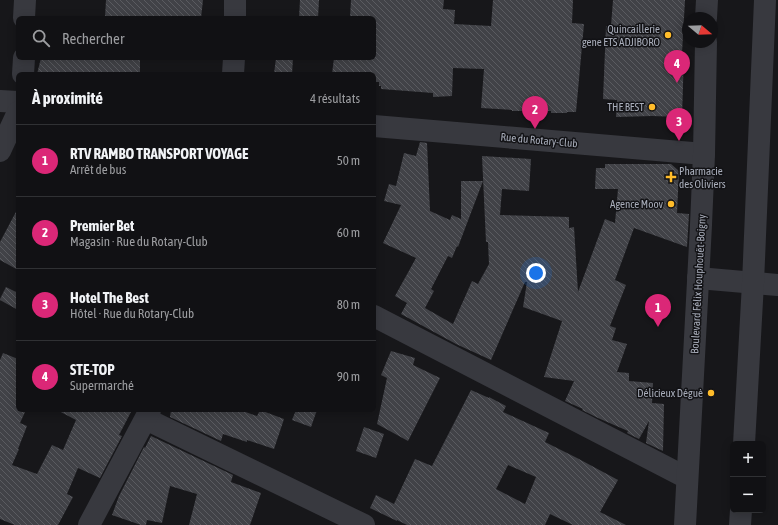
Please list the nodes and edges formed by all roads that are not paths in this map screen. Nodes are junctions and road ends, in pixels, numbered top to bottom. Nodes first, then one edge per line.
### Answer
1 (25, 0) edge
2 (235, 0) edge
3 (707, 0) edge
4 (765, 0) edge
5 (706, 12) edge
6 (24, 16) edge
7 (235, 16) edge
8 (706, 48) edge
9 (24, 60) edge
10 (234, 60) edge
11 (23, 72) edge
12 (233, 72) edge
13 (0, 101) edge
14 (16, 102) edge
15 (16, 116) edge
16 (376, 126) edge
17 (0, 151) edge
18 (704, 154) junction
19 (698, 278) junction
20 (753, 283) junction
21 (778, 285) edge
22 (376, 317) edge
23 (148, 414) edge
24 (744, 441) edge
25 (687, 478) junction
26 (741, 513) edge
27 (89, 525) edge
28 (364, 525) edge
29 (685, 525) edge
30 (740, 525) edge

1 - 6 street
2 - 7 street
3 - 5 street
4 - 20 street
8 - 18 street, Boulevard Félix Houphouët-Boigny
9 - 11 street
10 - 12 street
13 - 14 street
15 - 17 street
16 - 18 street, Rue du Rotary-Club
18 - 19 street, Boulevard Félix Houphouët-Boigny
19 - 20 street
19 - 25 street, Boulevard Félix Houphouët-Boigny
20 - 21 street
20 - 24 street
22 - 25 street
23 - 27 street
23 - 28 street
25 - 29 street, Boulevard Félix Houphouët-Boigny
26 - 30 street

